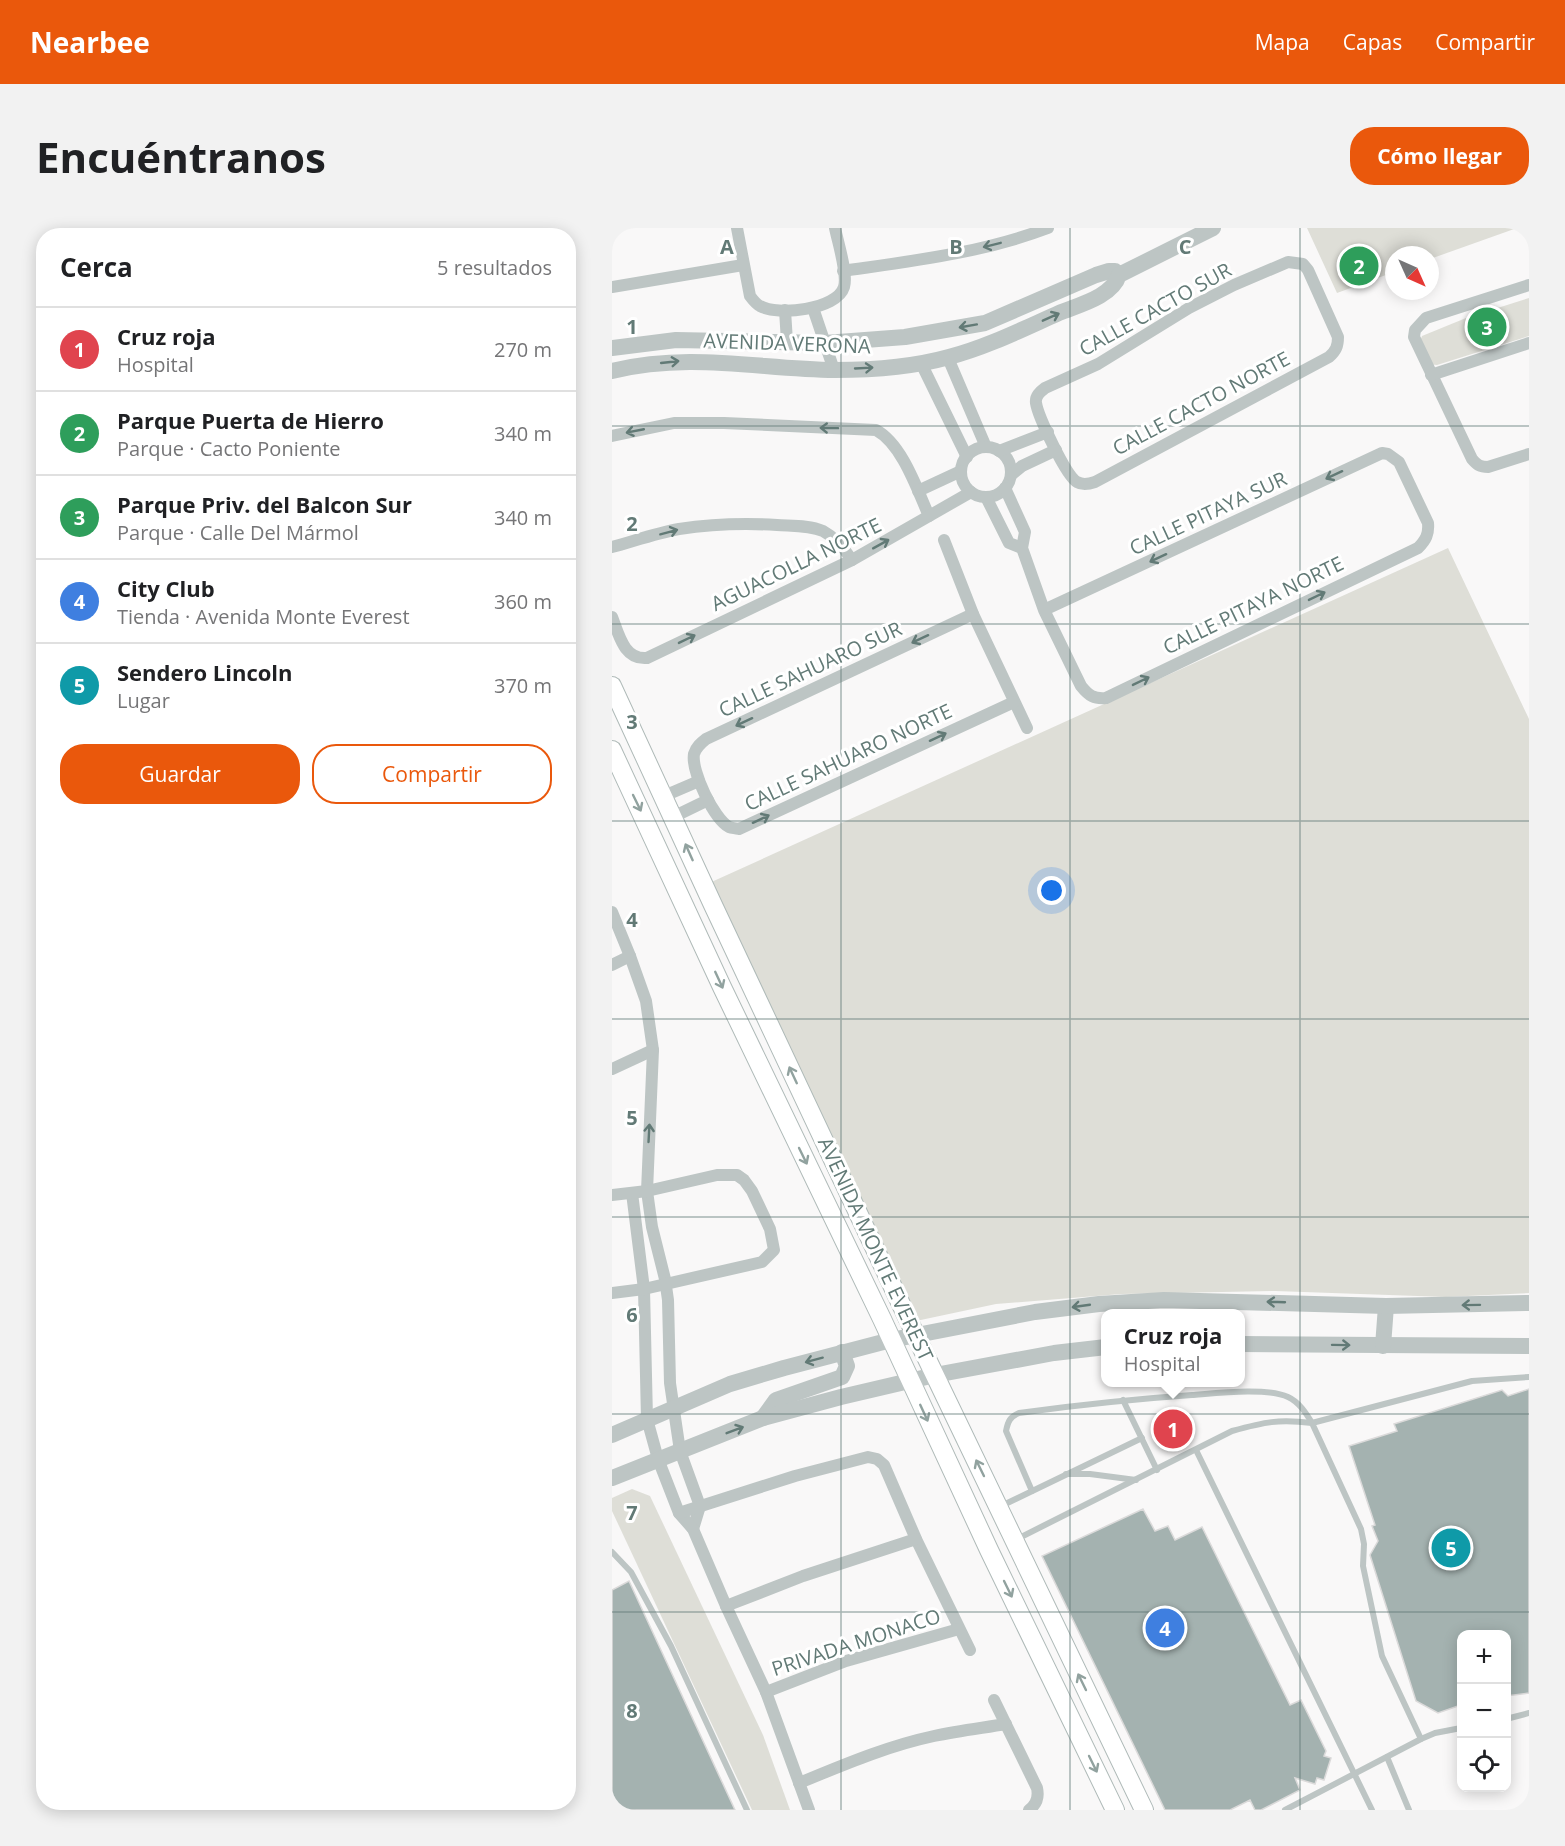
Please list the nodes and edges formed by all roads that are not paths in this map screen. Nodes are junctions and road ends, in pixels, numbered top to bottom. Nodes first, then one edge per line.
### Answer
1 (737, 228) edge
2 (835, 228) edge
3 (1048, 228) edge
4 (1213, 228) edge
5 (1295, 262) joint
6 (743, 265) junction
7 (843, 271) junction
8 (1119, 275) junction
9 (1529, 285) edge
10 (612, 287) edge
11 (813, 308) junction
12 (785, 310) junction
13 (787, 342) junction
14 (825, 343) junction
15 (1529, 343) edge
16 (612, 348) edge
17 (948, 358) junction
18 (921, 363) junction
19 (834, 370) junction
20 (612, 371) edge
21 (1431, 375) junction
22 (1048, 432) junction
23 (612, 436) edge
24 (986, 447) junction
25 (1056, 450) junction
26 (999, 451) junction
27 (1388, 454) joint
28 (1529, 454) edge
29 (967, 456) junction
30 (961, 471) junction
31 (1011, 475) junction
32 (1005, 488) junction
33 (918, 491) junction
34 (971, 492) junction
35 (986, 497) junction
36 (929, 516) junction
37 (944, 540) dead end
38 (612, 547) edge
39 (1022, 548) junction
40 (852, 560) junction
41 (1044, 610) junction
42 (973, 614) junction
43 (612, 617) edge
44 (612, 686) edge
45 (1014, 702) junction
46 (1027, 728) dead end
47 (612, 750) edge
48 (704, 790) junction
49 (664, 796) junction
50 (673, 817) junction
51 (649, 827) junction
52 (612, 912) edge
53 (630, 956) junction
54 (612, 965) edge
55 (653, 1050) junction
56 (612, 1069) edge
57 (646, 1191) junction
58 (632, 1194) junction
59 (612, 1195) edge
60 (666, 1284) junction
61 (644, 1289) junction
62 (612, 1293) edge
63 (1529, 1303) edge
64 (1386, 1306) junction
65 (916, 1336) junction
66 (891, 1340) junction
67 (1245, 1344) edge
68 (1383, 1346) junction
69 (1529, 1346) edge
70 (1101, 1348) edge
71 (842, 1352) junction
72 (935, 1375) junction
73 (1529, 1377) edge
74 (910, 1381) junction
75 (1123, 1400) junction
76 (673, 1408) junction
77 (764, 1418) junction
78 (647, 1419) junction
79 (1312, 1423) junction
80 (612, 1435) edge
81 (1142, 1438) junction
82 (1196, 1450) junction
83 (680, 1451) junction
84 (658, 1459) junction
85 (1157, 1470) junction
86 (1064, 1474) junction
87 (612, 1478) edge
88 (1137, 1480) junction
89 (1032, 1491) junction
90 (700, 1506) junction
91 (999, 1507) junction
92 (679, 1513) junction
93 (693, 1529) junction
94 (916, 1539) junction
95 (1014, 1540) junction
96 (612, 1552) edge
97 (726, 1606) junction
98 (959, 1629) junction
99 (970, 1650) dead end
100 (766, 1692) junction
101 (994, 1700) dead end
102 (1529, 1713) edge
103 (1511, 1718) edge
104 (1100, 1719) junction
105 (1006, 1724) junction
106 (1457, 1729) edge
107 (1076, 1730) junction
108 (1421, 1739) junction
109 (1388, 1757) junction
110 (1355, 1774) junction
111 (799, 1783) junction
112 (1033, 1806) edge
113 (747, 1810) edge
114 (809, 1810) edge
115 (1115, 1810) edge
116 (1144, 1810) edge
117 (1285, 1810) edge
118 (1372, 1810) edge
119 (1409, 1810) edge

1 - 6 street
2 - 7 street
3 -> 7 street
4 - 8 street, AVENIDA VERONA
5 - 22 street, CALLE CACTO SUR
5 - 25 street, CALLE CACTO NORTE
6 - 10 street
6 - 12 street
7 - 11 street
8 -> 14 street, AVENIDA VERONA
17 -> 8 street, AVENIDA VERONA
9 - 21 street
11 - 12 street
11 - 14 street
12 - 13 street
13 - 14 street, AVENIDA VERONA
13 - 16 street, AVENIDA VERONA
14 - 19 street
15 - 21 street
17 - 18 street, AVENIDA VERONA
17 - 24 street
19 -> 18 street, AVENIDA VERONA
18 - 29 street
20 -> 19 street, AVENIDA VERONA
21 - 28 street
22 - 25 street
22 - 26 street
33 -> 23 street
24 - 26 street
24 - 29 street
25 - 31 street
26 - 31 street
27 -> 41 street, CALLE PITAYA SUR
41 -> 27 street, CALLE PITAYA NORTE
29 - 30 street
30 - 33 street
30 - 34 street
31 - 32 street
32 - 35 street
32 - 39 street
33 - 36 street
34 - 35 street
34 - 36 street, AGUACOLLA NORTE
35 - 39 street
40 -> 36 street, AGUACOLLA NORTE
37 - 42 street
38 -> 40 street
39 - 41 street
43 -> 40 street, AGUACOLLA NORTE
42 - 45 street
42 -> 48 street, CALLE SAHUARO SUR
44 - 49 main road, AVENIDA MONTE EVEREST
45 - 46 street
48 -> 45 street, CALLE SAHUARO NORTE
47 -> 51 main road, AVENIDA MONTE EVEREST
48 - 49 street
48 - 50 street
49 - 50 main road, AVENIDA MONTE EVEREST
50 - 51 main road
65 -> 50 main road, AVENIDA MONTE EVEREST
51 -> 66 main road, AVENIDA MONTE EVEREST
52 - 53 street
53 - 54 street
53 - 55 street
55 - 56 street
57 -> 55 street
57 - 58 street
57 - 60 street
57 - 60 street
58 - 59 street
58 - 61 street
60 - 61 street
60 - 76 street
61 - 62 street
61 - 78 street
63 -> 64 street
64 -> 65 street
64 - 68 street
65 - 66 street
65 - 72 main road, AVENIDA MONTE EVEREST
66 - 71 street
66 - 74 main road, AVENIDA MONTE EVEREST
67 -> 68 street
68 - 69 street
70 - 72 street
71 -> 76 street
71 - 77 street
72 - 74 street
91 -> 72 main road, AVENIDA MONTE EVEREST
73 - 79 lane
74 - 77 street
74 -> 107 main road, AVENIDA MONTE EVEREST
75 - 79 lane
75 - 81 lane
75 - 89 lane
76 - 78 street
76 - 83 street
83 -> 77 street
78 - 80 street
78 - 84 street
79 - 82 lane
79 - 108 lane
81 - 85 lane
81 - 86 lane
82 - 85 lane
82 - 110 lane
83 - 84 street
83 - 90 street
84 - 87 street
84 - 92 street
85 - 88 lane
86 - 88 lane
86 - 89 lane
88 - 95 lane
89 - 91 lane
90 - 92 street
90 - 93 street
90 - 94 street
91 - 95 main road, AVENIDA MONTE EVEREST
92 - 93 street
93 - 97 street
94 - 97 street
94 - 98 street
104 -> 95 main road, AVENIDA MONTE EVEREST
96 - 113 lane
97 - 100 street
98 - 99 street
98 - 100 street, PRIVADA MONACO
100 - 111 street
101 - 105 street
102 - 103 lane
104 - 107 main road
104 - 116 main road, AVENIDA MONTE EVEREST
105 - 111 street
105 - 112 street
106 - 108 lane
107 -> 115 main road, AVENIDA MONTE EVEREST
108 - 109 lane
109 - 110 lane
109 - 119 lane
110 - 117 lane
110 - 118 lane
111 - 114 street

